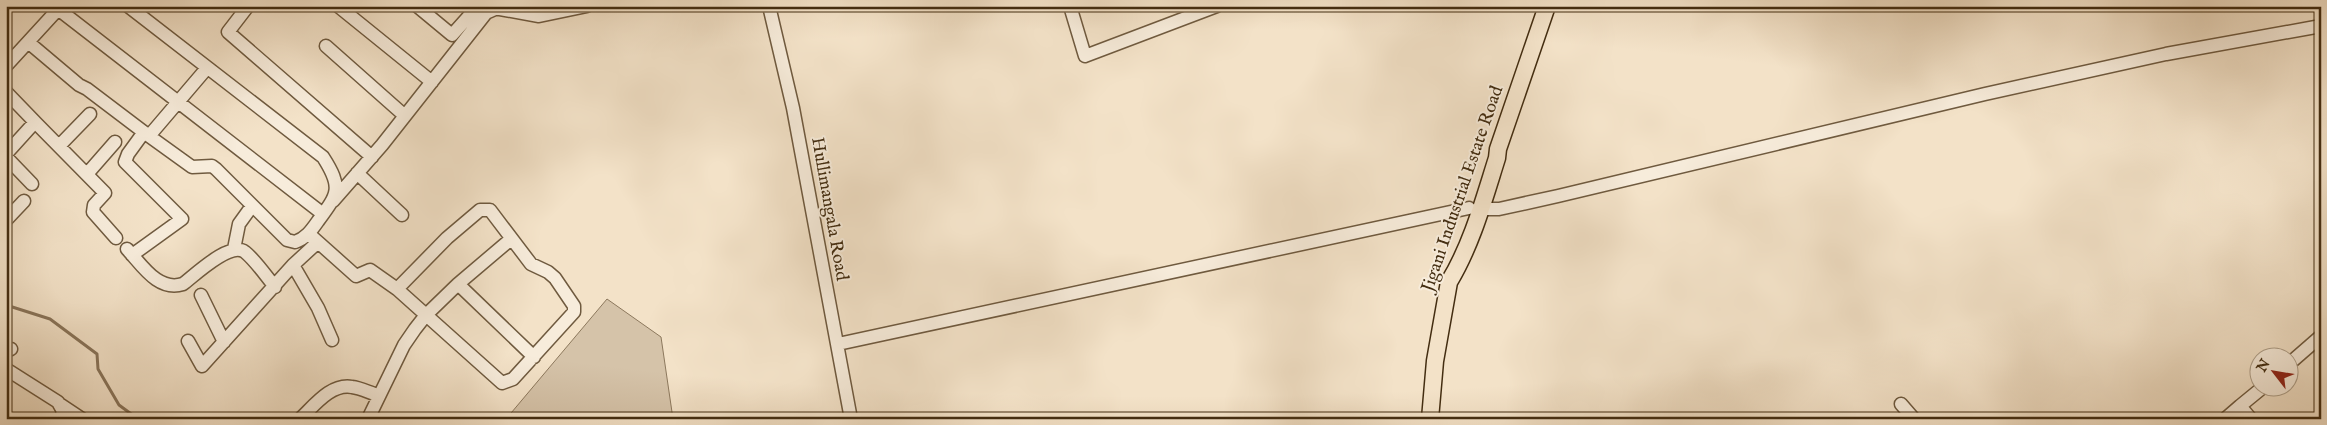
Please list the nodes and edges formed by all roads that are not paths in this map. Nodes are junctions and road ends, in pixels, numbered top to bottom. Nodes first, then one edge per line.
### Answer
1 (128, 6) edge
2 (248, 6) edge
3 (338, 6) edge
4 (417, 6) edge
5 (587, 6) edge
6 (769, 6) edge
7 (1070, 6) edge
8 (1217, 6) edge
9 (1547, 6) edge
10 (59, 7) edge
11 (481, 9) edge
12 (2321, 26) edge
13 (28, 42) junction
14 (326, 46) dead end
15 (6, 66) edge
16 (207, 68) junction
17 (432, 82) junction
18 (6, 92) edge
19 (178, 102) junction
20 (90, 114) dead end
21 (405, 116) junction
22 (35, 122) junction
23 (146, 134) junction
24 (115, 142) dead end
25 (59, 146) junction
26 (7, 151) edge
27 (372, 157) junction
28 (357, 173) junction
29 (87, 174) junction
30 (32, 184) dead end
31 (24, 200) dead end
32 (333, 201) junction
33 (252, 206) junction
34 (1475, 209) junction
35 (323, 214) junction
36 (402, 215) dead end
37 (6, 220) edge
38 (116, 238) dead end
39 (313, 238) junction
40 (511, 239) junction
41 (234, 249) junction
42 (293, 265) junction
43 (458, 284) junction
44 (275, 287) junction
45 (397, 289) junction
46 (201, 295) dead end
47 (426, 315) junction
48 (2321, 336) edge
49 (332, 340) dead end
50 (188, 341) dead end
51 (224, 342) junction
52 (838, 344) junction
53 (2300, 354) edge
54 (534, 358) junction
55 (6, 370) edge
56 (378, 395) junction
57 (2250, 398) edge
58 (1901, 404) dead end
59 (61, 406) junction
60 (2240, 406) junction
61 (61, 419) edge
62 (82, 419) edge
63 (300, 419) edge
64 (368, 419) edge
65 (851, 419) edge
66 (1430, 419) edge
67 (1914, 419) edge
68 (2225, 419) edge
69 (2251, 419) edge

1 - 16 street
2 - 27 street
3 - 17 street
4 - 11 street
5 - 11 street
6 - 52 street, Hullimangala Road
7 - 8 street
9 - 34 main road, Jigani Industrial Estate Road
10 - 13 street
10 - 19 street
11 - 17 street
12 - 34 street
13 - 15 street
13 - 23 street
14 - 21 street
16 - 19 street
16 - 32 street
17 - 21 street
18 - 22 street
19 - 23 street
19 - 35 street
20 - 25 street
21 - 27 street
22 - 25 street
22 - 26 street
23 - 33 street
23 - 41 street
24 - 29 street
25 - 29 street
26 - 30 street
27 - 28 street
28 - 32 street
28 - 36 street
29 - 38 street
31 - 37 street
32 - 35 street
33 - 39 street
33 - 41 street
34 - 52 street
34 - 66 main road, Jigani Industrial Estate Road
35 - 39 street
39 - 42 street
39 - 45 street
40 - 43 street
40 - 45 street
40 - 54 street
41 - 44 street
42 - 44 street
42 - 49 street
43 - 47 street
43 - 54 street
44 - 51 street
45 - 47 street
46 - 51 street
47 - 54 street
47 - 56 street
48 - 53 street
50 - 51 street
52 - 65 street, Hullimangala Road
55 - 59 street
56 - 63 street
56 - 64 street
57 - 60 street
58 - 67 street
59 - 61 street
59 - 62 street
60 - 68 street
60 - 69 street

